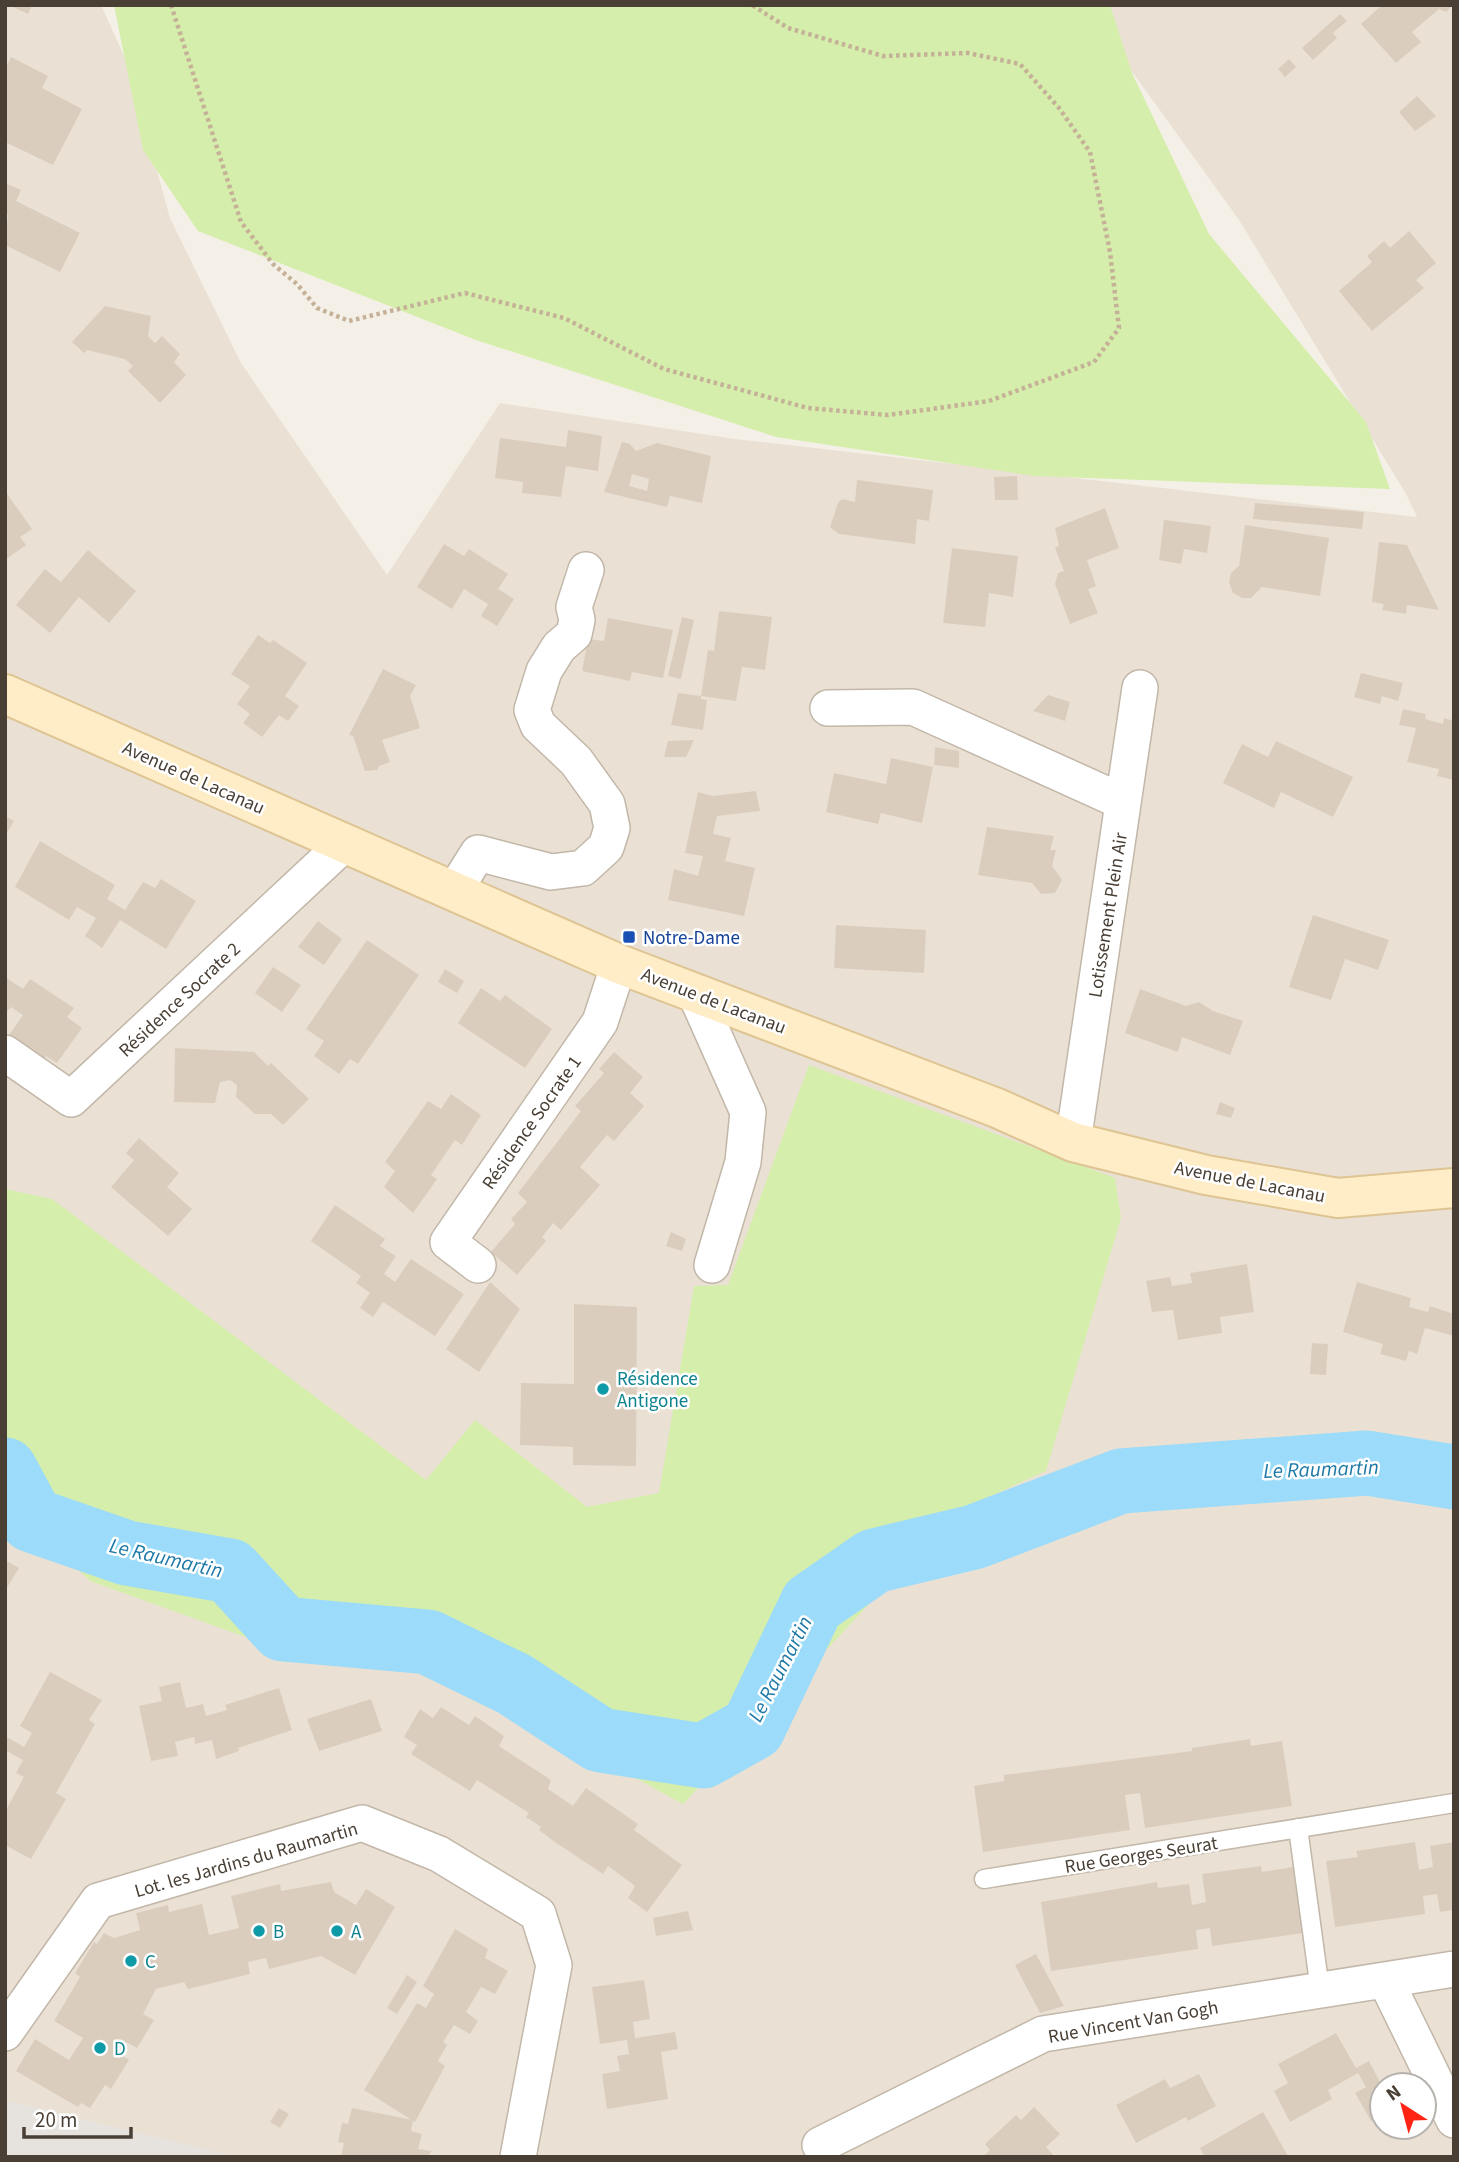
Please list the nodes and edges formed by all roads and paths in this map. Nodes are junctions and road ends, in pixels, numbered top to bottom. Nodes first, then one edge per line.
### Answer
1 (171, 5) edge
2 (752, 5) edge
3 (586, 570) dead end
4 (1140, 688) dead end
5 (5, 694) edge
6 (828, 708) dead end
7 (1123, 802) junction
8 (345, 844) junction
9 (454, 891) junction
10 (619, 964) junction
11 (695, 992) junction
12 (5, 1053) edge
13 (1073, 1142) junction
14 (1454, 1188) edge
15 (478, 1265) dead end
16 (712, 1265) dead end
17 (1454, 1803) edge
18 (1298, 1828) junction
19 (984, 1880) dead end
20 (1454, 1969) edge
21 (1386, 1981) junction
22 (1320, 1990) junction
23 (5, 2033) edge
24 (1454, 2120) edge
25 (820, 2145) dead end
26 (518, 2157) edge

1 - 2 path
3 - 9 street
4 - 7 street, Lotissement Plein Air
5 - 8 street, Avenue de Lacanau
6 - 7 street
7 - 13 street, Lotissement Plein Air
8 - 9 street, Avenue de Lacanau
8 - 12 street, Résidence Socrate 2
9 - 10 street, Avenue de Lacanau
10 - 11 street, Avenue de Lacanau
10 - 15 street, Résidence Socrate 1
11 - 13 street, Avenue de Lacanau
11 - 16 street
13 - 14 street, Avenue de Lacanau
17 - 18 lane, Rue Georges Seurat
18 - 19 lane, Rue Georges Seurat
18 - 22 lane
20 - 21 street, Rue Vincent Van Gogh
21 - 22 street, Rue Vincent Van Gogh
21 - 24 street
22 - 25 street, Rue Vincent Van Gogh
23 - 26 street, Lot. les Jardins du Raumartin

